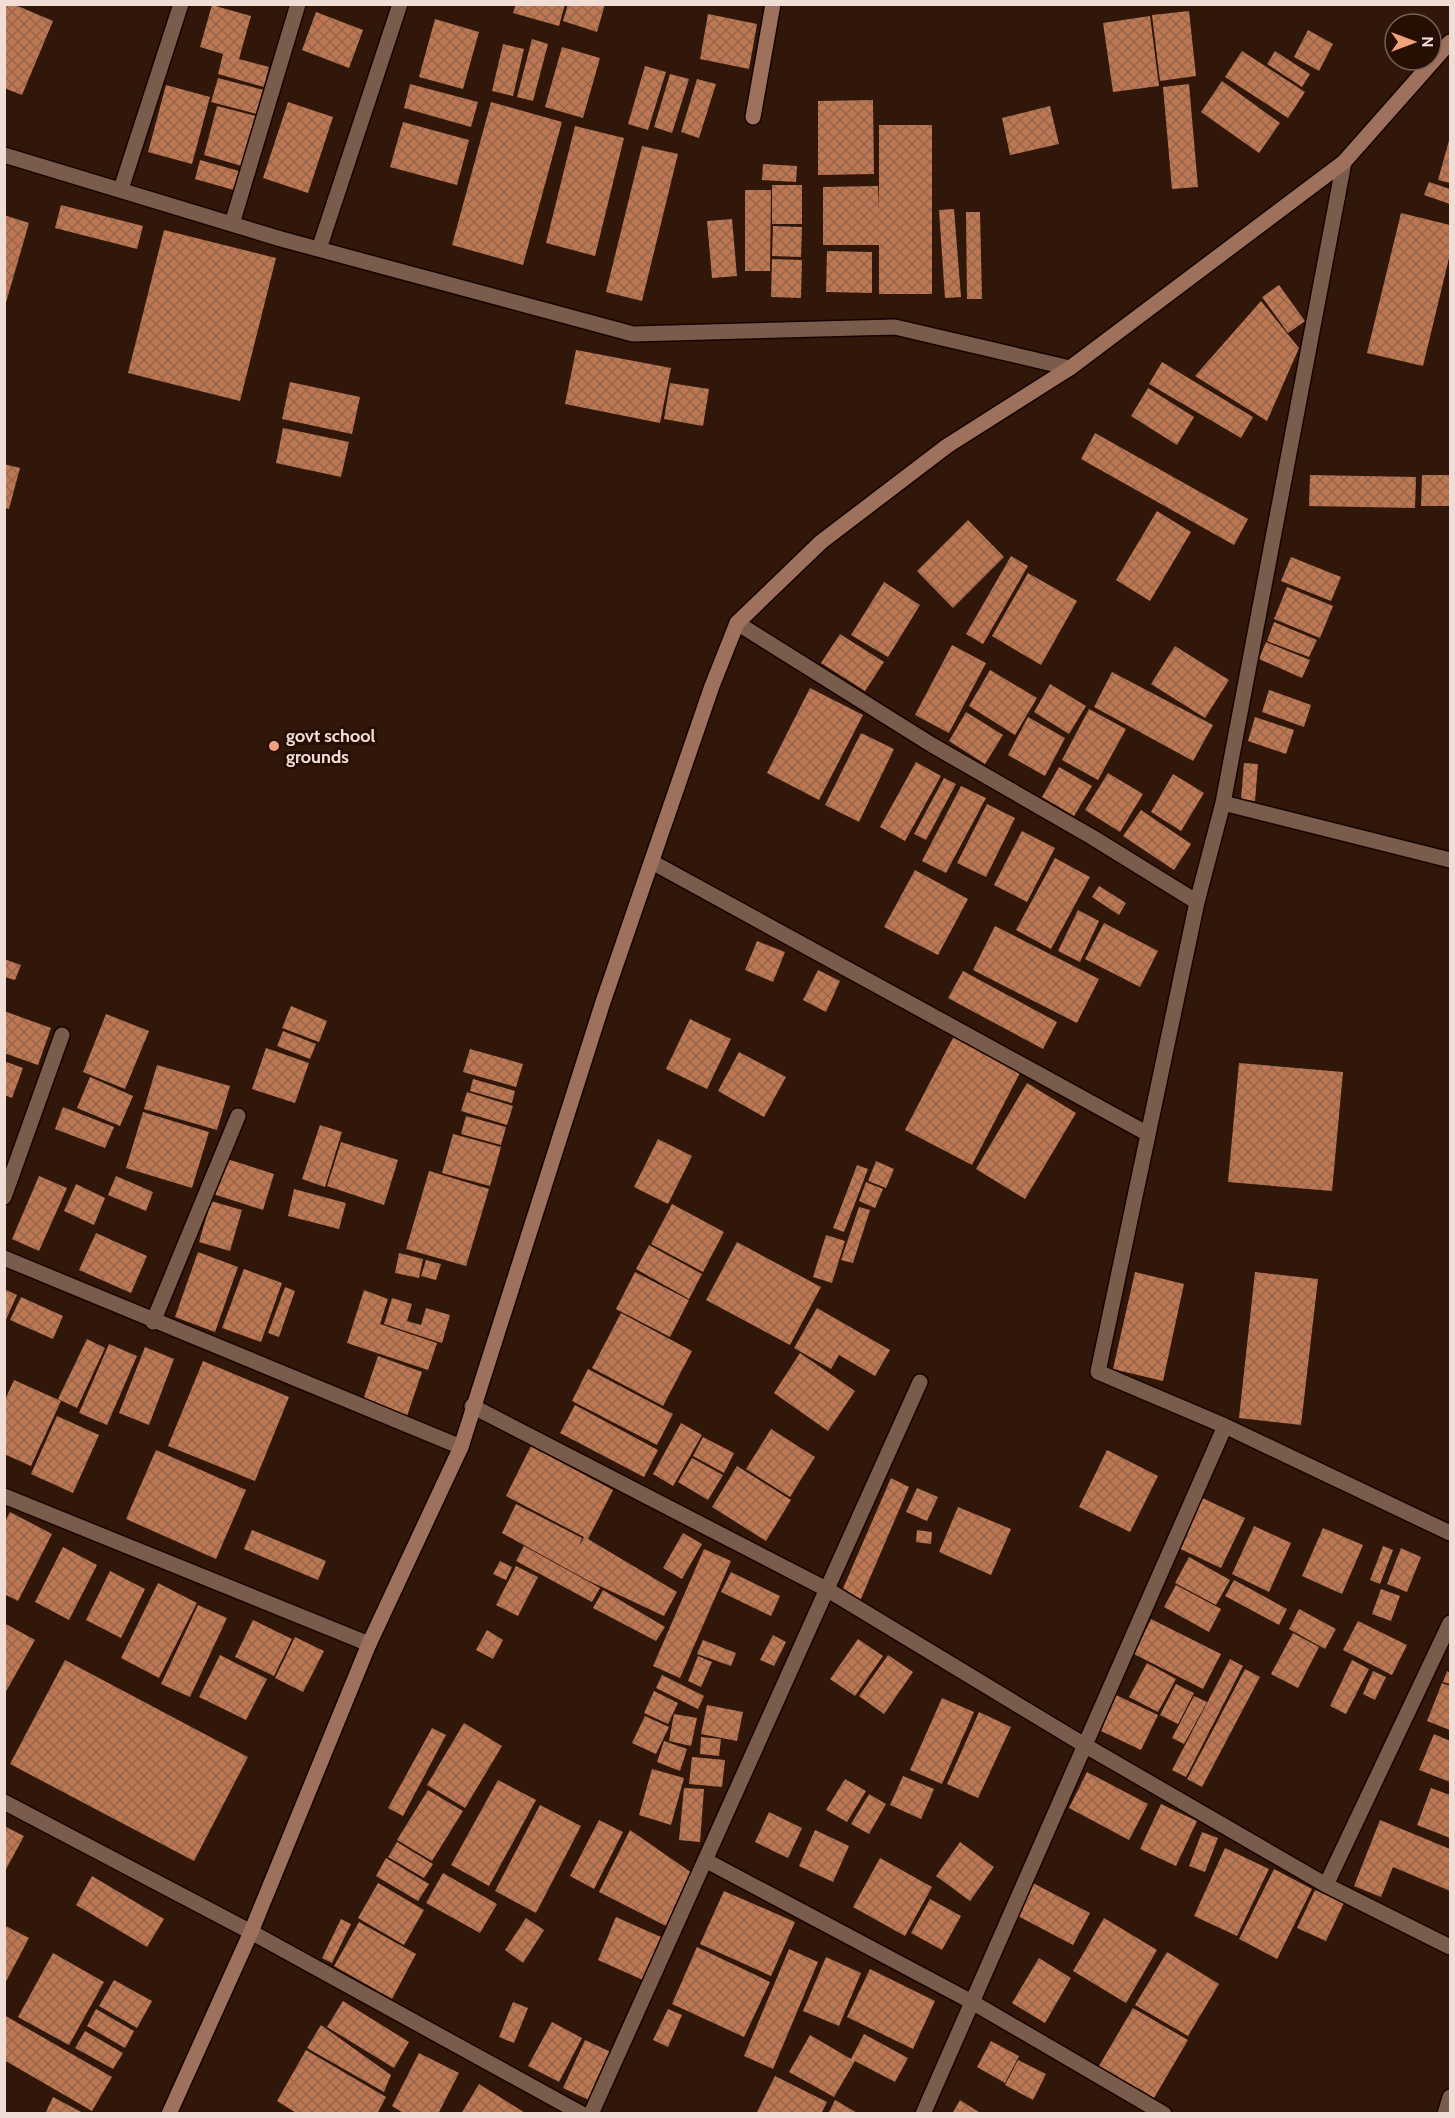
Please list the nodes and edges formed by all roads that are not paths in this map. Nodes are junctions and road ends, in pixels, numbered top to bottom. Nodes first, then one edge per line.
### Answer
1 (181, 4) edge
2 (298, 4) edge
3 (400, 4) edge
4 (772, 5) edge
5 (1450, 42) edge
6 (753, 117) dead end
7 (4, 155) edge
8 (1344, 162) junction
9 (121, 189) junction
10 (232, 224) junction
11 (319, 249) junction
12 (1070, 368) junction
13 (737, 623) junction
14 (1223, 803) junction
15 (1450, 860) edge
16 (651, 862) junction
17 (1197, 902) junction
18 (62, 1035) dead end
19 (238, 1116) dead end
20 (1148, 1134) junction
21 (4, 1197) edge
22 (4, 1258) edge
23 (153, 1322) junction
24 (920, 1382) dead end
25 (472, 1406) junction
26 (1225, 1426) junction
27 (462, 1447) junction
28 (4, 1496) edge
29 (1450, 1533) edge
30 (828, 1590) junction
31 (1450, 1623) edge
32 (369, 1644) junction
33 (1086, 1746) junction
34 (4, 1802) edge
35 (705, 1860) junction
36 (1326, 1885) junction
37 (251, 1932) junction
38 (1450, 1947) edge
39 (972, 2002) junction
40 (1450, 2097) edge
41 (169, 2114) edge
42 (582, 2114) edge
43 (591, 2114) edge
44 (923, 2114) edge
45 (1164, 2114) edge
46 (1445, 2114) edge

1 - 9 street
2 - 10 street
3 - 11 street
4 - 6 main road
5 - 8 main road
7 - 9 street
8 - 12 main road
8 - 14 street
9 - 10 street
10 - 11 street
11 - 12 street
12 - 13 main road
13 - 16 main road
13 - 17 street
14 - 15 street
14 - 17 street
16 - 20 street
16 - 25 main road
17 - 20 street
18 - 21 street
19 - 23 street
20 - 26 street
22 - 23 street
23 - 27 street
24 - 30 street
25 - 27 main road
25 - 30 street
26 - 29 street
26 - 33 street
27 - 32 main road
28 - 32 street
30 - 33 street
30 - 35 street
31 - 36 street
32 - 37 main road
33 - 36 street
33 - 39 street
34 - 37 street
35 - 39 street
35 - 43 street
36 - 38 street
37 - 41 main road
37 - 42 street
39 - 44 street
39 - 45 street
40 - 46 street

